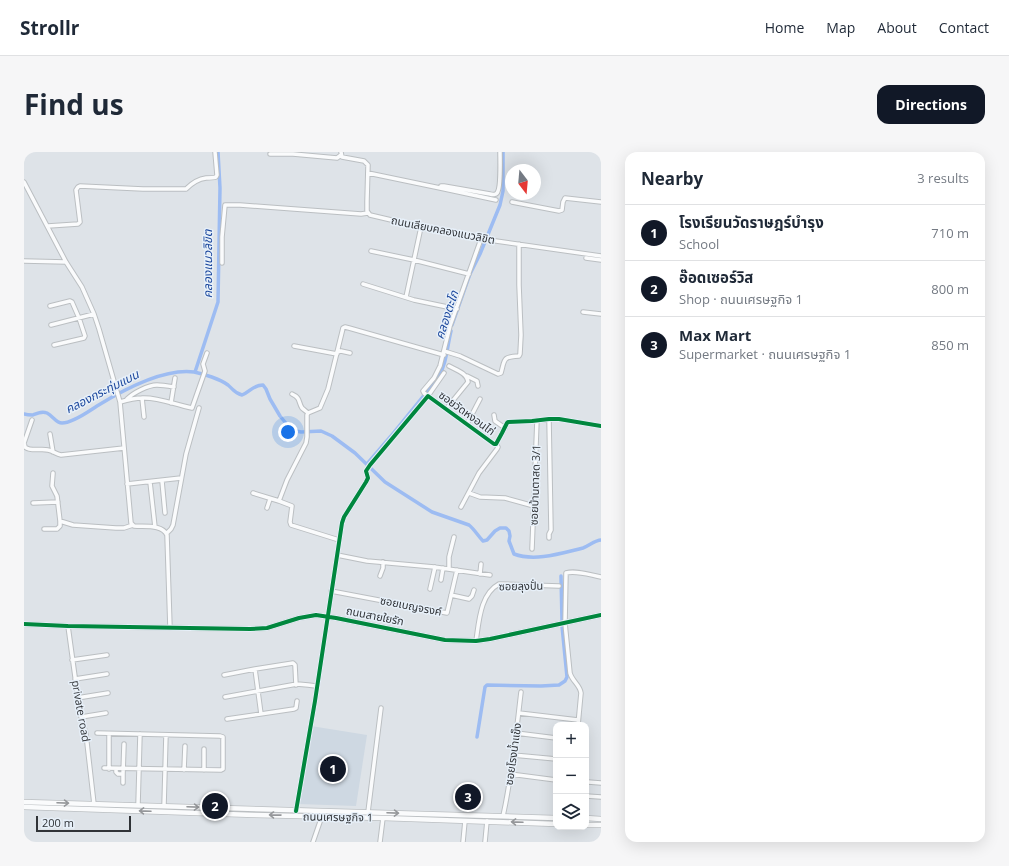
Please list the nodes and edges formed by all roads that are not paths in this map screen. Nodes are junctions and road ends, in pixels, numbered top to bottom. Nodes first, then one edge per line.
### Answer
1 (215, 152) edge
2 (500, 152) edge
3 (270, 154) dead end
4 (341, 154) edge
5 (368, 173) junction
6 (24, 182) edge
7 (440, 188) junction
8 (496, 200) dead end
9 (512, 202) dead end
10 (601, 202) edge
11 (368, 213) junction
12 (48, 226) junction
13 (421, 227) junction
14 (482, 239) junction
15 (519, 244) junction
16 (371, 251) dead end
17 (601, 256) edge
18 (586, 258) dead end
19 (414, 260) junction
20 (601, 260) edge
21 (24, 261) edge
22 (66, 262) junction
23 (222, 263) dead end
24 (469, 274) junction
25 (363, 284) dead end
26 (406, 297) junction
27 (50, 306) dead end
28 (457, 309) junction
29 (583, 312) dead end
30 (94, 314) junction
31 (601, 314) edge
32 (79, 318) junction
33 (51, 325) dead end
34 (54, 344) dead end
35 (294, 346) dead end
36 (446, 352) junction
37 (337, 353) junction
38 (350, 353) dead end
39 (207, 354) dead end
40 (449, 366) dead end
41 (444, 373) dead end
42 (467, 376) junction
43 (175, 378) dead end
44 (478, 386) dead end
45 (174, 387) junction
46 (292, 394) dead end
47 (426, 395) junction
48 (142, 398) junction
49 (480, 399) dead end
50 (120, 400) junction
51 (126, 400) junction
52 (171, 403) junction
53 (199, 408) dead end
54 (446, 409) junction
55 (308, 413) junction
56 (494, 415) dead end
57 (144, 417) dead end
58 (549, 419) junction
59 (32, 420) dead end
60 (537, 420) junction
61 (467, 424) junction
62 (601, 426) edge
63 (505, 428) junction
64 (50, 434) dead end
65 (496, 444) junction
66 (124, 448) junction
67 (53, 452) junction
68 (52, 473) dead end
69 (181, 478) junction
70 (162, 481) junction
71 (150, 482) junction
72 (127, 484) junction
73 (253, 493) dead end
74 (469, 493) junction
75 (270, 499) junction
76 (279, 501) junction
77 (58, 502) junction
78 (33, 503) dead end
79 (461, 506) dead end
80 (534, 506) junction
81 (267, 508) dead end
82 (165, 513) dead end
83 (60, 521) junction
84 (133, 525) junction
85 (155, 527) junction
86 (44, 529) dead end
87 (166, 534) junction
88 (454, 537) dead end
89 (549, 538) dead end
90 (339, 540) junction
91 (532, 549) dead end
92 (337, 555) junction
93 (383, 562) junction
94 (481, 564) dead end
95 (435, 567) junction
96 (443, 568) junction
97 (449, 569) junction
98 (457, 570) junction
99 (480, 574) junction
100 (490, 575) dead end
101 (380, 576) dead end
102 (601, 577) edge
103 (441, 580) dead end
104 (559, 586) dead end
105 (430, 589) dead end
106 (474, 590) dead end
107 (331, 591) junction
108 (451, 595) junction
109 (601, 615) edge
110 (327, 617) junction
111 (565, 623) junction
112 (24, 624) edge
113 (68, 626) junction
114 (170, 628) junction
115 (476, 641) junction
116 (107, 655) dead end
117 (72, 660) junction
118 (255, 669) junction
119 (107, 674) dead end
120 (224, 675) dead end
121 (75, 679) junction
122 (296, 685) junction
123 (316, 686) junction
124 (258, 691) junction
125 (521, 692) dead end
126 (108, 694) dead end
127 (226, 697) dead end
128 (77, 698) junction
129 (297, 701) dead end
130 (381, 708) dead end
131 (106, 713) dead end
132 (519, 713) junction
133 (261, 714) junction
134 (81, 717) junction
135 (227, 719) dead end
136 (578, 720) joint
137 (97, 733) dead end
138 (516, 733) junction
139 (109, 734) junction
140 (140, 734) junction
141 (166, 735) junction
142 (553, 738) edge
143 (124, 744) dead end
144 (185, 746) dead end
145 (204, 749) dead end
146 (513, 755) junction
147 (553, 759) edge
148 (104, 768) dead end
149 (109, 769) junction
150 (116, 769) junction
151 (123, 769) junction
152 (139, 769) junction
153 (164, 770) junction
154 (184, 770) junction
155 (204, 770) junction
156 (123, 774) junction
157 (510, 774) junction
158 (553, 780) edge
159 (589, 782) edge
160 (123, 783) dead end
161 (601, 783) edge
162 (589, 796) edge
163 (601, 797) edge
164 (24, 802) edge
165 (94, 804) junction
166 (138, 805) junction
167 (164, 806) junction
168 (24, 808) edge
169 (296, 810) junction
170 (254, 812) junction
171 (368, 812) junction
172 (322, 816) junction
173 (503, 816) junction
174 (383, 818) junction
175 (553, 818) edge
176 (589, 818) edge
177 (601, 819) edge
178 (465, 821) junction
179 (487, 821) junction
180 (553, 824) edge
181 (589, 825) edge
182 (600, 826) edge
183 (313, 842) edge
184 (380, 842) edge
185 (463, 842) edge
186 (485, 842) edge

1 - 12 street
2 - 7 street
3 - 4 street
4 - 5 street
5 - 7 street
5 - 11 street
6 - 12 street
7 - 8 street
9 - 10 street
11 - 13 street, ถนนเลียบคลองแนวลิขิต
11 - 23 street, ถนนเลียบคลองแนวลิขิต
12 - 22 street
13 - 14 street, ถนนเลียบคลองแนวลิขิต
13 - 19 street
14 - 15 street, ถนนเลียบคลองแนวลิขิต
14 - 24 street
15 - 17 street, ถนนเลียบคลองแนวลิขิต
15 - 36 street
16 - 19 street
18 - 20 street
19 - 24 street
19 - 26 street
21 - 22 street
22 - 30 street
24 - 28 street
25 - 26 street
26 - 28 street
27 - 32 street
28 - 36 street
29 - 31 street
30 - 32 street
30 - 50 street
32 - 33 street
32 - 34 street
35 - 37 street
36 - 37 street
36 - 47 street
37 - 38 street
37 - 55 street
39 - 52 street
40 - 42 street
41 - 47 street
42 - 44 street
42 - 54 street
43 - 45 street
45 - 51 street
45 - 52 street
46 - 55 street
47 - 54 street, ซอยวัดหงอนไก่
47 - 90 street, ซอยวัดหงอนไก่
48 - 51 street
48 - 52 street
48 - 57 street
49 - 61 street
50 - 51 street
50 - 66 street
53 - 69 street
54 - 61 street, ซอยวัดหงอนไก่
55 - 76 street
56 - 63 street
58 - 60 street, ซอยวัดหงอนไก่
58 - 62 street, ซอยวัดหงอนไก่
58 - 89 street
59 - 67 street
60 - 63 street, ซอยวัดหงอนไก่
60 - 80 street, ซอยบ้านตาสด 3/1
61 - 65 street, ซอยวัดหงอนไก่
63 - 65 street, ซอยวัดหงอนไก่
64 - 67 street
65 - 74 street
66 - 67 street
66 - 72 street
68 - 77 street
69 - 70 street
69 - 87 street
70 - 71 street
70 - 82 street
71 - 72 street
71 - 85 street
72 - 84 street
73 - 75 street
74 - 79 street
74 - 80 street
75 - 76 street
75 - 81 street
76 - 90 street
77 - 78 street
77 - 83 street
80 - 91 street, ซอยบ้านตาสด 3/1
83 - 84 street
83 - 86 street
84 - 85 street
85 - 87 street
87 - 114 street
88 - 97 street
90 - 92 street
92 - 93 street
92 - 107 street
93 - 95 street
93 - 101 street
94 - 99 street
95 - 96 street
95 - 105 street
96 - 97 street
96 - 103 street
97 - 98 street
98 - 99 street
98 - 108 street, ซอยเบญจรงค์
99 - 100 street
102 - 111 street
104 - 115 street, ซอยลุงปั่น
106 - 108 street
107 - 108 street, ซอยเบญจรงค์
107 - 110 street
109 - 111 street, ถนนสายใยรัก
110 - 114 street, ถนนสายใยรัก
110 - 115 street, ถนนสายใยรัก
110 - 123 street
111 - 115 street, ถนนสายใยรัก
111 - 136 street
112 - 113 street, ถนนสายใยรัก
113 - 114 street, ถนนสายใยรัก
113 - 117 street, private road
116 - 117 street
117 - 121 street, private road
118 - 120 street
118 - 122 street
118 - 124 street
119 - 121 street
121 - 128 street, private road
122 - 123 street
122 - 124 street
123 - 169 street
124 - 127 street
124 - 133 street
125 - 132 street, ซอยโรงน้ำแข็ง
126 - 128 street
128 - 134 street, private road
129 - 133 street
130 - 171 street
131 - 134 street
132 - 136 street
132 - 138 street, ซอยโรงน้ำแข็ง
133 - 135 street
134 - 165 street, private road
137 - 139 street
138 - 142 street
138 - 146 street, ซอยโรงน้ำแข็ง
139 - 140 street
139 - 149 street
140 - 141 street
140 - 152 street
141 - 153 street
141 - 155 street
143 - 151 street
144 - 154 street
145 - 155 street
146 - 147 street
146 - 157 street, ซอยโรงน้ำแข็ง
148 - 149 street
149 - 150 street
150 - 151 street
150 - 156 street
151 - 152 street
151 - 156 street
152 - 153 street
152 - 166 street
153 - 154 street
153 - 167 street
154 - 155 street
156 - 160 street
157 - 158 street
157 - 173 street, ซอยโรงน้ำแข็ง
159 - 161 street
162 - 163 street
164 -> 165 main road, ถนนเศรษฐกิจ 1
165 - 166 main road, ถนนเศรษฐกิจ 1
166 - 167 main road, ถนนเศรษฐกิจ 1
167 -> 170 main road, ถนนเศรษฐกิจ 1
170 -> 168 main road, ถนนเศรษฐกิจ 1
169 - 170 main road, ถนนเศรษฐกิจ 1
169 - 171 main road, ถนนเศรษฐกิจ 1
172 -> 170 main road, ถนนเศรษฐกิจ 1
171 -> 173 main road, ถนนเศรษฐกิจ 1
172 - 174 main road, ถนนเศรษฐกิจ 1
172 - 183 street
173 - 175 main road, ถนนเศรษฐกิจ 1
174 - 178 main road, ถนนเศรษฐกิจ 1
174 - 184 street
176 - 177 main road
178 - 179 main road, ถนนเศรษฐกิจ 1
178 - 185 street
180 -> 179 main road, ถนนเศรษฐกิจ 1
179 - 186 street
181 - 182 main road

